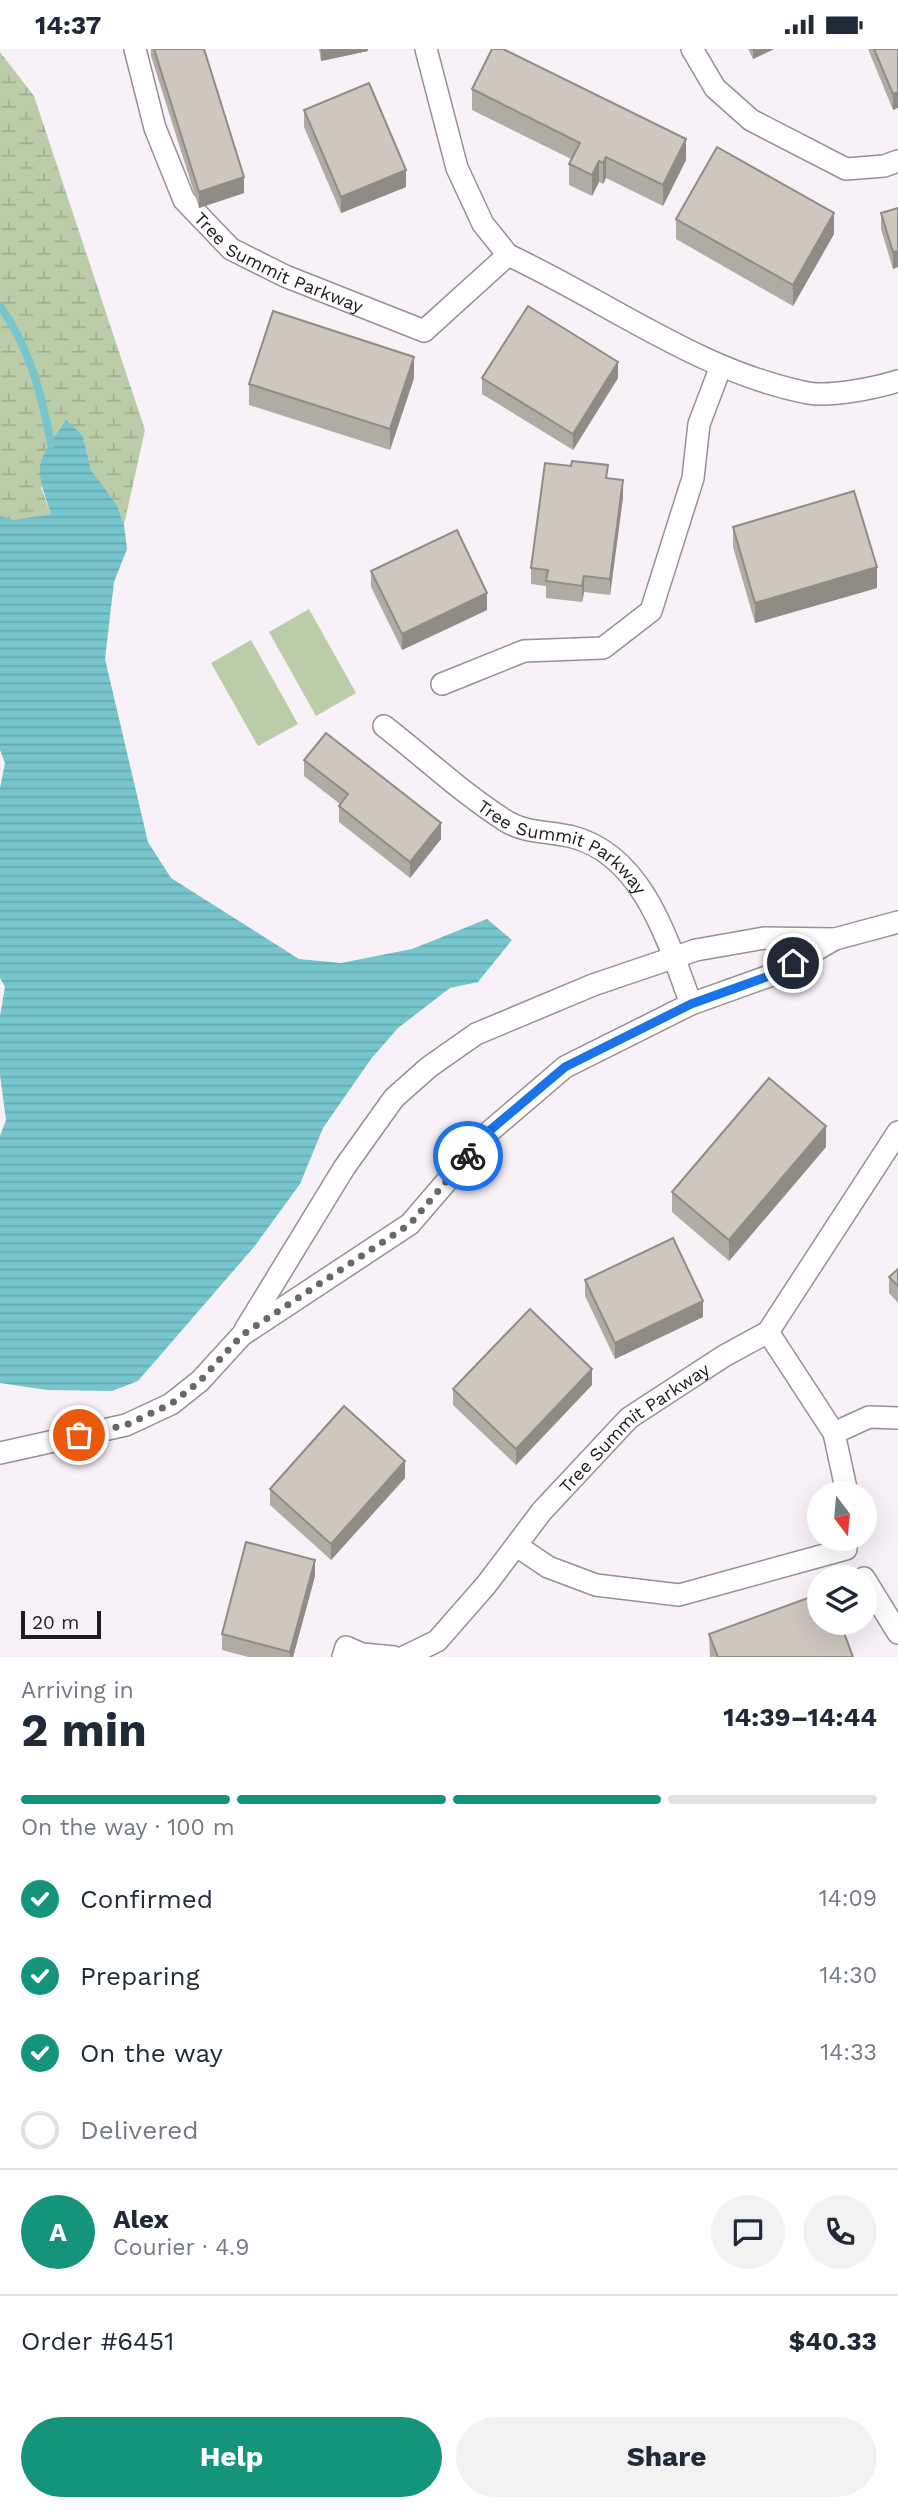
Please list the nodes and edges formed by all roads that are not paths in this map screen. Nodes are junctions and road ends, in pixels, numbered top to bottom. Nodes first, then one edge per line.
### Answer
1 (135, 49) edge
2 (426, 49) edge
3 (691, 49) edge
4 (898, 160) edge
5 (508, 255) junction
6 (721, 366) junction
7 (898, 381) edge
8 (442, 684) dead end
9 (384, 726) dead end
10 (898, 922) edge
11 (835, 939) junction
12 (673, 957) junction
13 (691, 1004) junction
14 (898, 1132) edge
15 (768, 1332) junction
16 (242, 1335) junction
17 (898, 1418) edge
18 (834, 1433) junction
19 (0, 1453) edge
20 (844, 1481) edge
21 (517, 1546) junction
22 (824, 1551) edge
23 (877, 1598) edge
24 (898, 1633) edge
25 (343, 1657) edge
26 (394, 1657) edge
27 (404, 1657) edge

1 - 5 street, Tree Summit Parkway
2 - 5 street
3 - 4 street
5 - 6 street
6 - 7 street
6 - 8 street
9 - 12 street, Tree Summit Parkway
10 - 11 street
11 - 12 street
11 - 13 street
12 - 13 street, Tree Summit Parkway
12 - 16 street
13 - 16 street
14 - 15 street, Tree Summit Parkway
15 - 18 street
15 - 21 street, Tree Summit Parkway
16 - 19 street
17 - 18 street
18 - 20 street
21 - 22 street
21 - 27 street, Tree Summit Parkway
23 - 24 street
25 - 26 street

